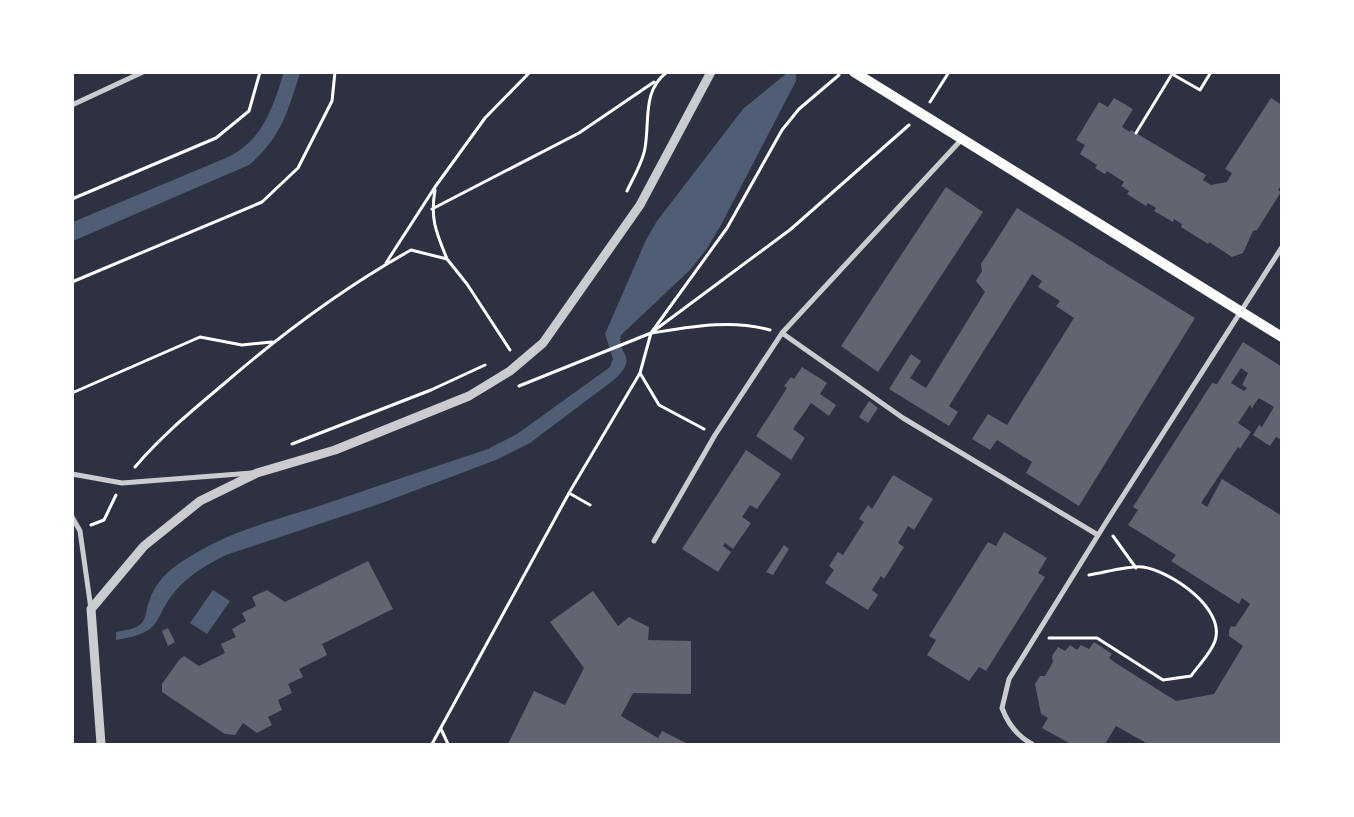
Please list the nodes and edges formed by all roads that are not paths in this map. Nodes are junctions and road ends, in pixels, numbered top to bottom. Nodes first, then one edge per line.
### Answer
1 (143, 72) edge
2 (712, 72) edge
3 (854, 72) edge
4 (72, 105) edge
5 (962, 139) junction
6 (1282, 247) edge
7 (1240, 312) junction
8 (782, 333) junction
9 (1282, 337) edge
10 (257, 473) junction
11 (72, 474) edge
12 (72, 517) edge
13 (1098, 535) junction
14 (654, 541) dead end
15 (91, 609) junction
16 (101, 744) edge
17 (1032, 744) edge

1 - 4 street
2 - 10 street
3 - 5 main road
5 - 7 main road
5 - 8 street
6 - 7 street
7 - 9 main road
7 - 13 street
8 - 13 street
8 - 14 street
10 - 11 street
10 - 15 street
12 - 15 street
13 - 17 street
15 - 16 street

